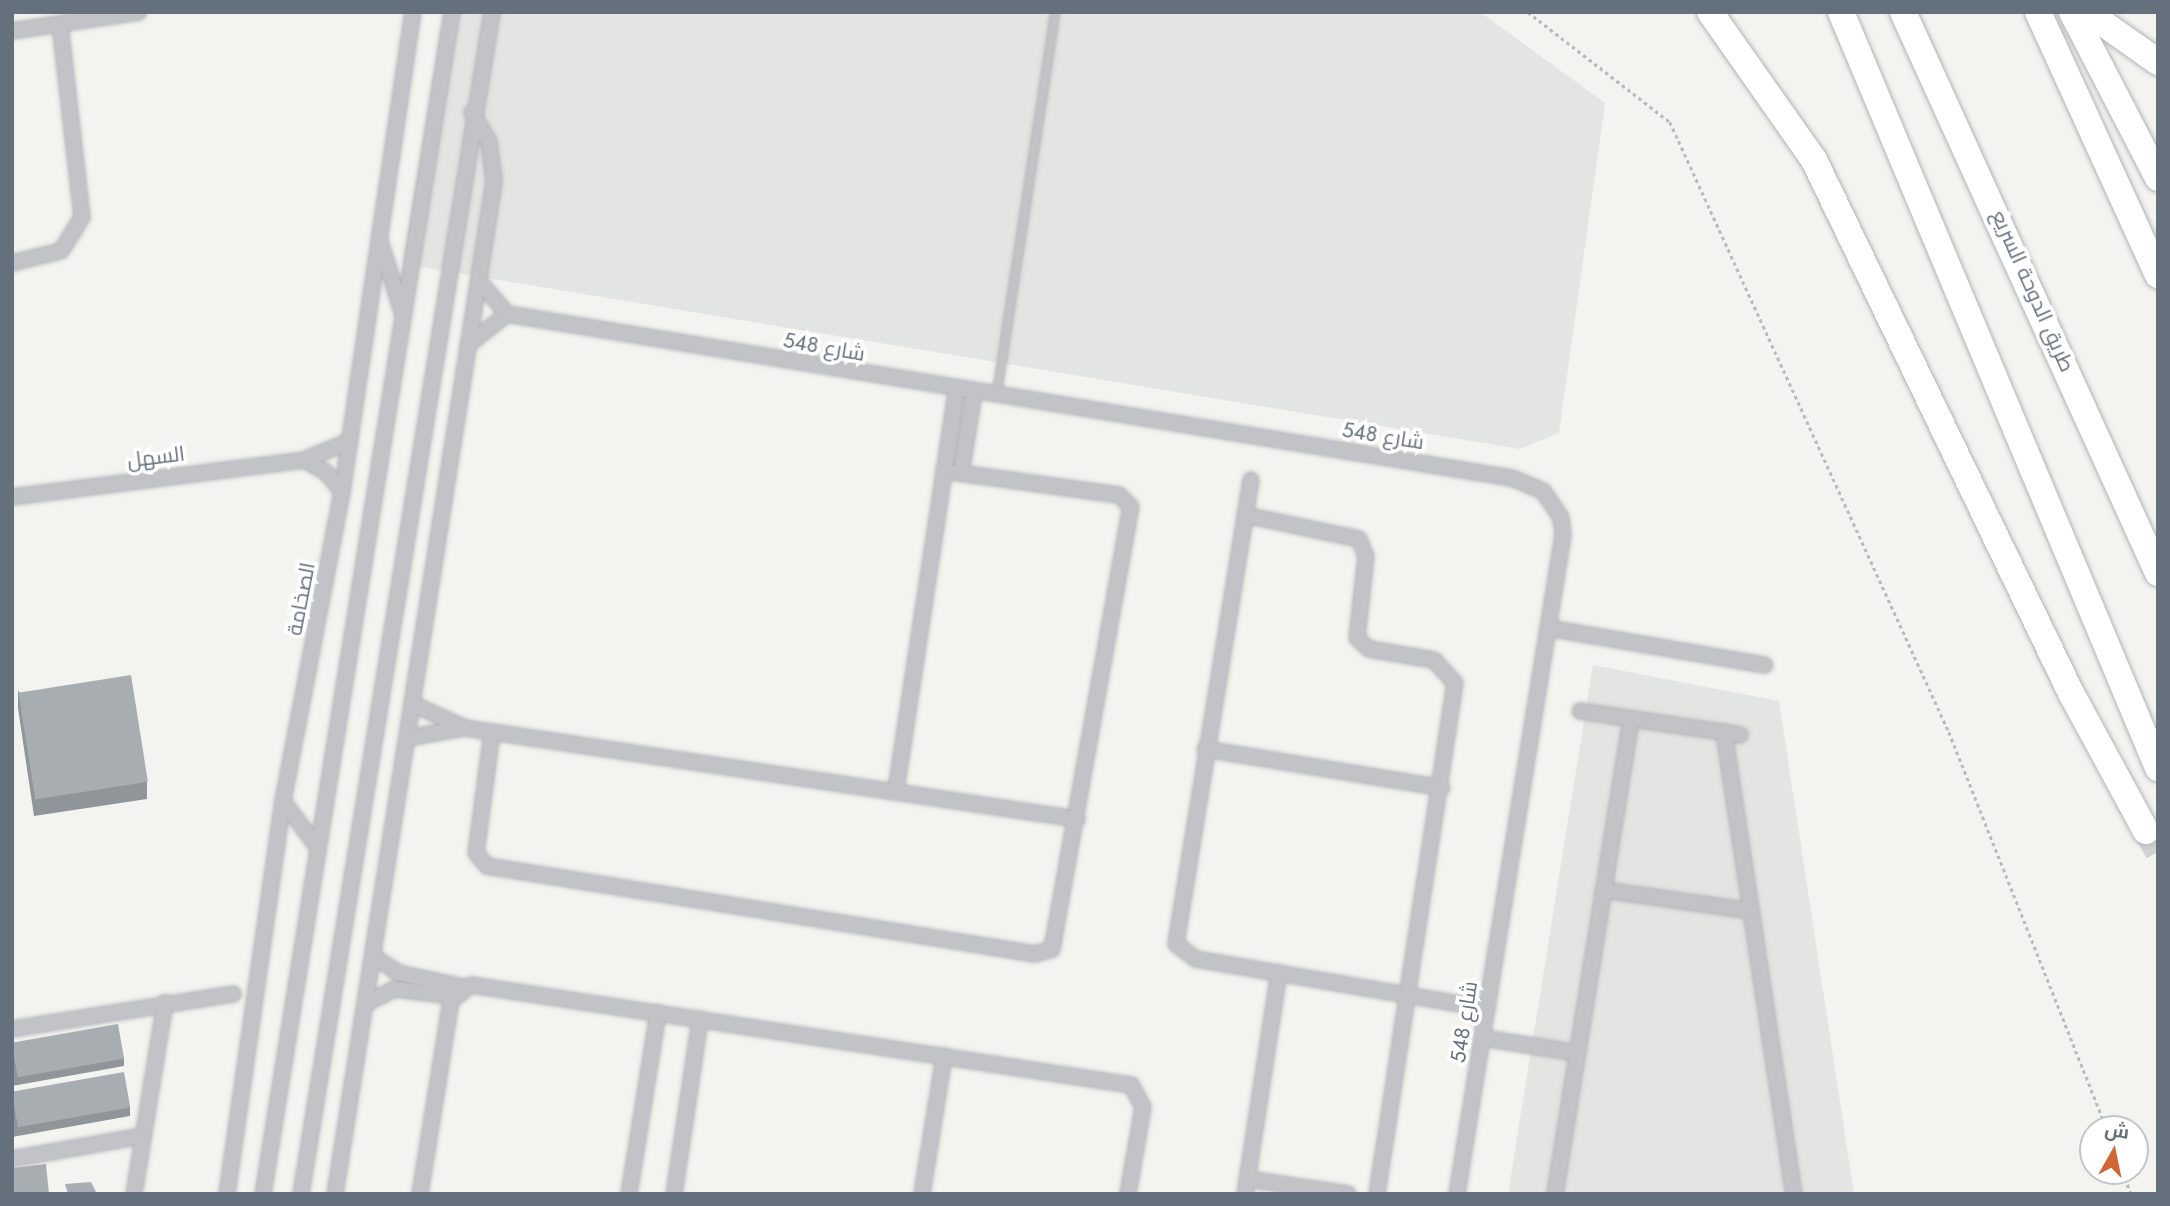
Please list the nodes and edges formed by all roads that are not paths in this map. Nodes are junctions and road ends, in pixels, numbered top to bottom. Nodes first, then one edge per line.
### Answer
1 (413, 12) edge
2 (452, 12) edge
3 (492, 12) edge
4 (1055, 12) edge
5 (1710, 12) edge
6 (1841, 12) edge
7 (1903, 12) edge
8 (2038, 12) edge
9 (2072, 12) edge
10 (2087, 12) edge
11 (130, 13) edge
12 (60, 24) junction
13 (12, 31) edge
14 (2158, 62) edge
15 (472, 112) junction
16 (2158, 178) edge
17 (380, 239) junction
18 (12, 263) edge
19 (2158, 275) edge
20 (479, 281) junction
21 (507, 314) junction
22 (405, 320) junction
23 (468, 345) junction
24 (956, 391) junction
25 (974, 394) junction
26 (995, 397) junction
27 (350, 441) junction
28 (304, 460) junction
29 (944, 471) junction
30 (961, 473) junction
31 (1251, 480) dead end
32 (342, 492) junction
33 (12, 497) edge
34 (1245, 515) junction
35 (2158, 573) edge
36 (1548, 628) junction
37 (1765, 665) dead end
38 (413, 704) junction
39 (1580, 710) dead end
40 (1631, 719) junction
41 (465, 728) junction
42 (492, 732) junction
43 (1724, 733) junction
44 (1740, 735) dead end
45 (407, 738) junction
46 (1205, 749) junction
47 (2158, 768) edge
48 (1442, 788) junction
49 (896, 790) junction
50 (283, 801) junction
51 (1077, 820) junction
52 (2146, 831) tunnel mouth
53 (317, 847) junction
54 (1604, 890) junction
55 (1751, 911) junction
56 (373, 956) junction
57 (1279, 973) junction
58 (458, 992) junction
59 (233, 994) dead end
60 (1408, 996) junction
61 (165, 1002) junction
62 (365, 1004) junction
63 (1488, 1009) junction
64 (658, 1013) junction
65 (700, 1019) junction
66 (12, 1029) edge
67 (1483, 1038) junction
68 (1578, 1053) junction
69 (944, 1056) junction
70 (143, 1136) junction
71 (12, 1159) edge
72 (1246, 1186) edge
73 (134, 1194) edge
74 (227, 1194) edge
75 (263, 1194) edge
76 (301, 1194) edge
77 (335, 1194) edge
78 (420, 1194) edge
79 (629, 1194) edge
80 (674, 1194) edge
81 (922, 1194) edge
82 (1128, 1194) edge
83 (1348, 1194) edge
84 (1377, 1194) edge
85 (1457, 1194) edge
86 (1555, 1194) edge
87 (1794, 1194) edge

1 - 17 street, الصخامة
2 - 22 street
3 - 15 street
4 - 26 lane
5 - 52 highway
6 - 47 highway
7 - 35 highway, طريق الدوحة السريع
8 - 19 highway
9 - 16 highway
10 - 14 highway
11 - 12 street
12 - 13 street
12 - 18 street
15 - 20 street
15 - 76 street
17 - 22 street
17 - 27 street, الصخامة
20 - 21 street
20 - 23 street
21 - 23 street
21 - 24 street, شارع 548
22 - 53 street
23 - 38 street
24 - 25 street, شارع 548
24 - 29 street
25 - 26 street, شارع 548
25 - 30 street
26 - 36 street, شارع 548
27 - 28 street, السهل
27 - 32 street, الصخامة
28 - 32 street
28 - 33 street, السهل
29 - 30 street
29 - 49 street
30 - 51 street
31 - 34 street
32 - 50 street, الصخامة
34 - 46 street
34 - 48 street
36 - 37 street
36 - 63 street, شارع 548
38 - 41 street
38 - 45 street
39 - 40 street
40 - 43 street
40 - 54 street
41 - 42 street
41 - 45 street
42 - 49 street
42 - 51 street
43 - 44 street
43 - 55 street
45 - 56 street
46 - 48 street
46 - 57 street
48 - 60 street
49 - 51 street
50 - 53 street
50 - 74 street, الصخامة
53 - 75 street
54 - 55 street
54 - 68 street
55 - 87 street
56 - 58 street
56 - 62 street
57 - 60 street
57 - 72 street
58 - 62 street
58 - 64 street
58 - 78 street
59 - 61 street
60 - 63 street
60 - 84 street
61 - 66 street
61 - 70 street
62 - 77 street
63 - 67 street, شارع 548
64 - 65 street
64 - 79 street
65 - 69 street
65 - 80 street
67 - 68 street
67 - 85 street, شارع 548
68 - 86 street
69 - 81 street
69 - 82 street
70 - 71 street
70 - 73 street
72 - 83 street

